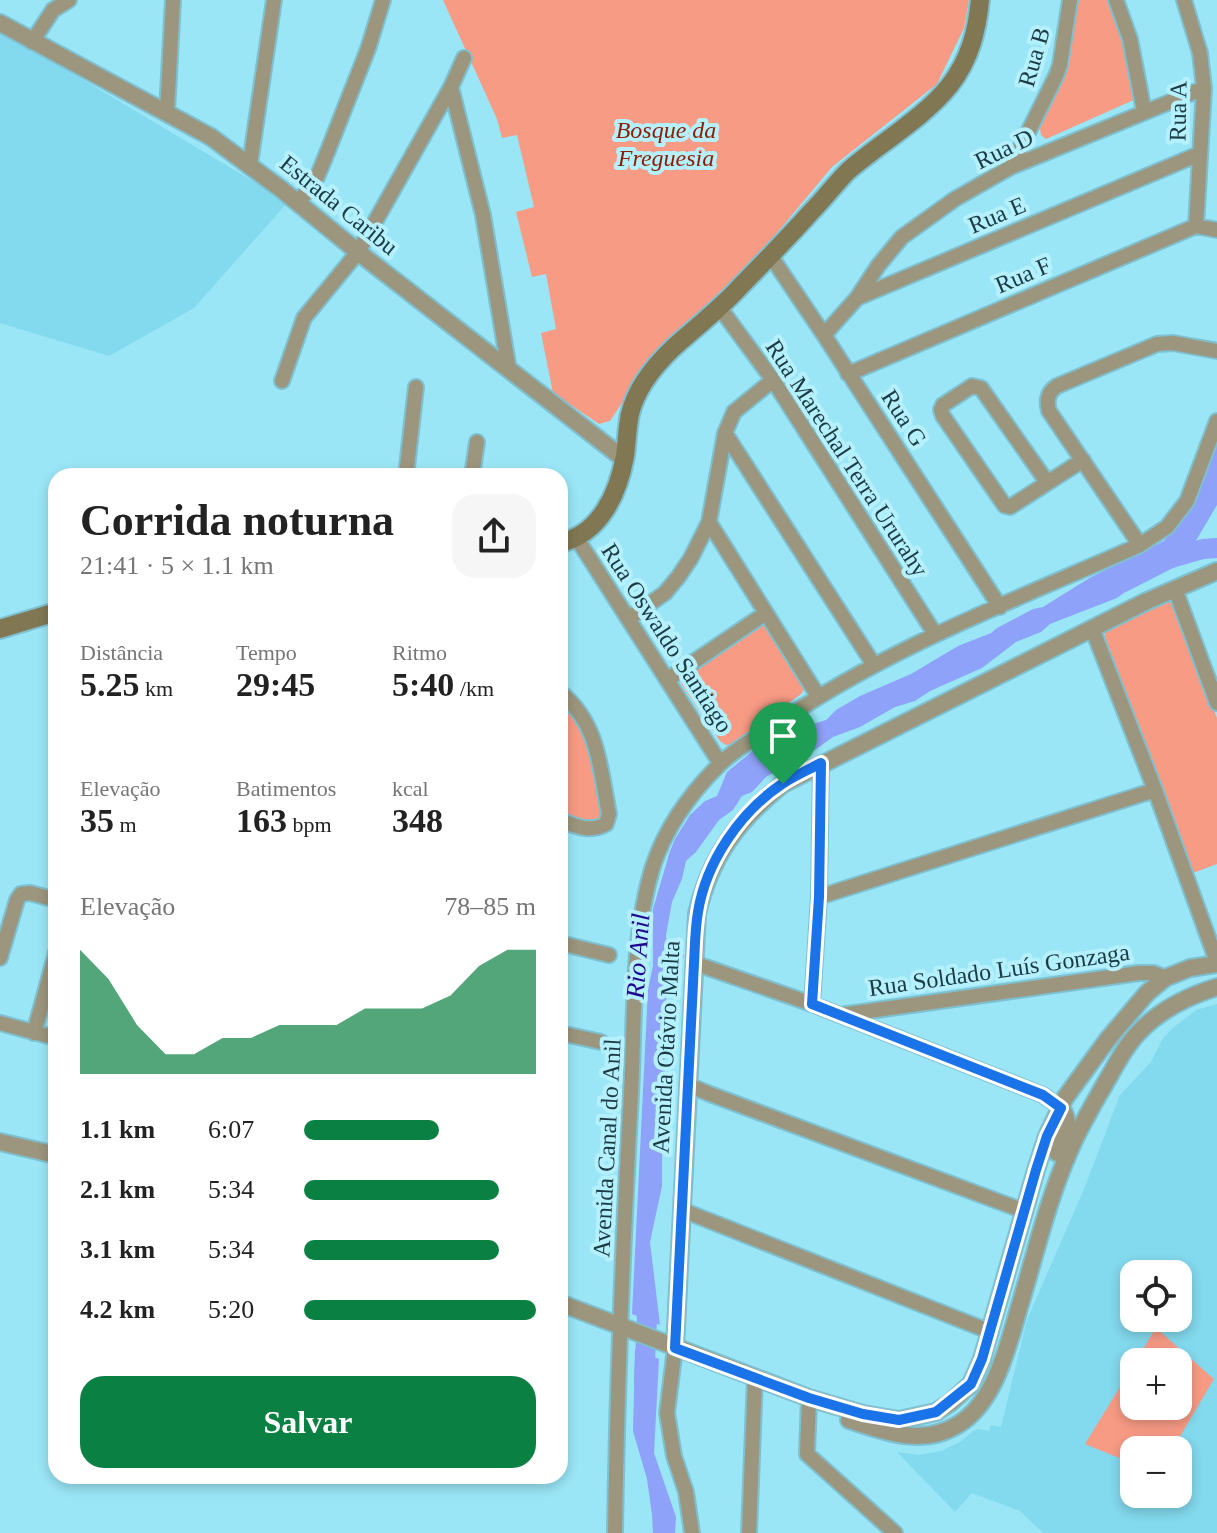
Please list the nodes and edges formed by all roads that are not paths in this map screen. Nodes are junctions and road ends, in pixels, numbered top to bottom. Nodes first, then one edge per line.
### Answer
1 (69, 0) edge
2 (171, 0) edge
3 (274, 0) edge
4 (383, 0) edge
5 (980, 0) edge
6 (1070, 0) edge
7 (1116, 0) edge
8 (1184, 0) edge
9 (0, 23) edge
10 (32, 42) junction
11 (464, 58) dead end
12 (451, 87) junction
13 (1204, 88) junction
14 (1144, 111) junction
15 (167, 112) junction
16 (1199, 154) junction
17 (250, 164) junction
18 (1011, 167) junction
19 (298, 203) junction
20 (1196, 226) junction
21 (1217, 230) edge
22 (358, 252) junction
23 (770, 255) junction
24 (857, 298) junction
25 (720, 308) junction
26 (824, 335) junction
27 (1217, 351) edge
28 (509, 370) junction
29 (848, 374) junction
30 (773, 380) junction
31 (282, 381) dead end
32 (416, 387) dead end
33 (1217, 421) edge
34 (725, 433) junction
35 (477, 442) dead end
36 (624, 459) junction
37 (1083, 460) junction
38 (407, 468) edge
39 (473, 468) edge
40 (1047, 482) junction
41 (709, 522) junction
42 (568, 540) edge
43 (1140, 545) junction
44 (1217, 571) edge
45 (1175, 589) junction
46 (1000, 607) junction
47 (766, 613) junction
48 (48, 614) edge
49 (628, 619) junction
50 (1092, 628) junction
51 (0, 629) edge
52 (935, 634) junction
53 (874, 665) junction
54 (667, 680) junction
55 (818, 696) junction
56 (568, 698) edge
57 (1217, 703) edge
58 (720, 763) junction
59 (821, 763) junction
60 (1155, 790) junction
61 (568, 823) edge
62 (819, 897) junction
63 (48, 898) edge
64 (568, 945) edge
65 (609, 955) dead end
66 (0, 958) edge
67 (694, 963) junction
68 (1217, 963) edge
69 (1165, 978) junction
70 (48, 982) edge
71 (1217, 987) edge
72 (812, 1004) junction
73 (839, 1015) junction
74 (0, 1023) edge
75 (34, 1033) junction
76 (568, 1035) edge
77 (48, 1036) edge
78 (601, 1042) dead end
79 (688, 1085) junction
80 (1061, 1108) junction
81 (0, 1142) edge
82 (48, 1153) edge
83 (682, 1210) junction
84 (1024, 1211) junction
85 (1039, 1240) junction
86 (568, 1306) edge
87 (626, 1328) junction
88 (991, 1332) junction
89 (671, 1346) junction
90 (755, 1377) junction
91 (809, 1398) junction
92 (750, 1527) edge
93 (615, 1533) edge
94 (692, 1533) edge
95 (761, 1533) edge
96 (895, 1533) edge

1 - 10 street
2 - 15 street
3 - 17 street
4 - 19 street
5 - 23 main road
6 - 18 street, Rua B
7 - 14 street
8 - 13 street, Rua A
9 - 10 street, Estrada Caribu
10 - 15 street, Estrada Caribu
11 - 12 street
12 - 22 street
12 - 28 street
13 - 14 street, Rua D
13 - 16 street, Rua A
14 - 18 street, Rua D
15 - 17 street, Estrada Caribu
16 - 20 street, Rua A
16 - 24 street, Rua E
17 - 19 street, Estrada Caribu
18 - 24 street, Rua D
19 - 22 street, Estrada Caribu
20 - 21 street
20 - 29 street, Rua F
22 - 28 street, Estrada Caribu
22 - 31 street
23 - 25 main road
23 - 26 street, Rua G
24 - 26 street, Rua E
25 - 30 street, Rua Marechal Terra Ururahy
25 - 36 main road
26 - 29 street, Rua G
27 - 37 street
28 - 36 street, Estrada Caribu
29 - 46 street, Rua G
30 - 34 street
30 - 52 street, Rua Marechal Terra Ururahy
32 - 38 street
33 - 43 street, Avenida Canal do Anil
34 - 41 street
34 - 53 street
35 - 39 street
36 - 42 main road
37 - 40 street
37 - 43 street
40 - 40 street
41 - 47 street
41 - 49 street
42 - 49 street, Rua Oswaldo Santiago
43 - 46 street, Avenida Canal do Anil
44 - 45 street, Avenida Otávio Malta
45 - 50 street, Avenida Otávio Malta
45 - 57 street
46 - 52 street, Avenida Canal do Anil
47 - 54 street
47 - 55 street
48 - 51 main road
49 - 54 street, Rua Oswaldo Santiago
50 - 59 street, Avenida Otávio Malta
50 - 60 street
52 - 53 street, Avenida Canal do Anil
53 - 55 street, Avenida Canal do Anil
54 - 58 street, Rua Oswaldo Santiago
55 - 58 street, Avenida Canal do Anil
56 - 61 street
58 - 87 street, Avenida Canal do Anil
59 - 62 street
59 - 67 street, Avenida Otávio Malta
60 - 62 street
60 - 68 street
62 - 72 street
63 - 66 street
64 - 65 street
67 - 72 street
67 - 79 street, Avenida Otávio Malta
68 - 69 street
69 - 73 street, Rua Soldado Luís Gonzaga
69 - 80 street
70 - 75 street
71 - 85 street
72 - 73 street
73 - 80 street
74 - 75 street
75 - 77 street
76 - 78 street
79 - 83 street, Avenida Otávio Malta
79 - 84 street
80 - 84 street
80 - 85 street
81 - 82 street
83 - 88 street
83 - 89 street, Avenida Otávio Malta
84 - 88 street
85 - 91 street
86 - 87 street
87 - 89 street
87 - 93 street, Avenida Canal do Anil
88 - 91 street
89 - 90 street
89 - 94 street, Avenida Otávio Malta
90 - 91 street
90 - 92 street
91 - 96 street
92 - 95 street

